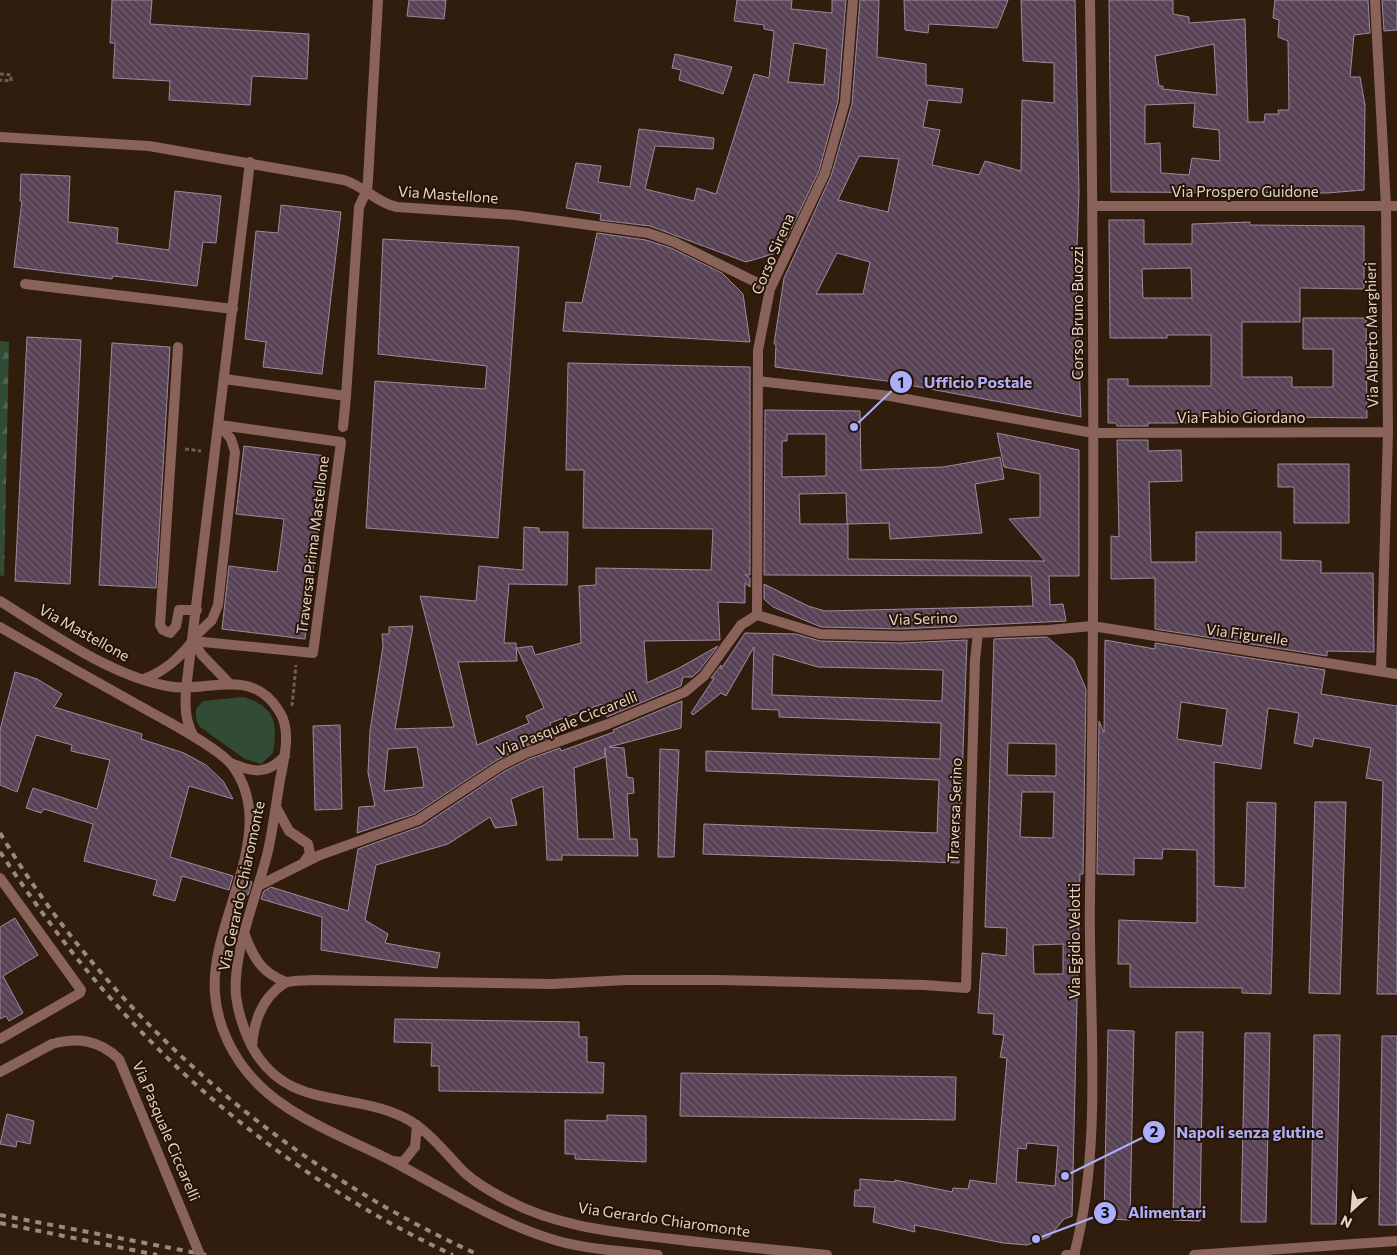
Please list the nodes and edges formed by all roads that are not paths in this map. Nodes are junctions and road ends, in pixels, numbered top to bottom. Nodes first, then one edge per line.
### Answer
1 (378, 0) edge
2 (853, 0) edge
3 (1090, 0) edge
4 (1375, 0) edge
5 (0, 137) edge
6 (250, 162) junction
7 (367, 190) junction
8 (1093, 206) junction
9 (1386, 206) junction
10 (1397, 206) edge
11 (25, 284) dead end
12 (770, 289) junction
13 (233, 310) junction
14 (178, 347) dead end
15 (225, 379) junction
16 (758, 381) junction
17 (346, 396) junction
18 (220, 425) junction
19 (344, 426) dead end
20 (1388, 432) junction
21 (1093, 433) junction
22 (0, 601) edge
23 (197, 610) junction
24 (757, 615) junction
25 (1092, 626) junction
26 (0, 628) edge
27 (978, 633) junction
28 (193, 640) junction
29 (1380, 670) junction
30 (1397, 674) edge
31 (144, 679) junction
32 (229, 683) junction
33 (186, 689) junction
34 (194, 736) junction
35 (285, 756) junction
36 (230, 764) junction
37 (276, 807) junction
38 (304, 862) junction
39 (0, 878) edge
40 (258, 886) junction
41 (245, 936) junction
42 (286, 982) junction
43 (0, 1039) edge
44 (252, 1046) junction
45 (0, 1072) edge
46 (417, 1125) junction
47 (391, 1161) junction
48 (1397, 1241) edge
49 (733, 1251) edge
50 (200, 1255) edge
51 (658, 1255) edge
52 (827, 1255) edge
53 (1066, 1255) edge
54 (1074, 1255) edge
55 (1194, 1255) edge

1 - 7 street
2 - 12 street, Corso Sirena
3 - 8 street, Corso Bruno Buozzi
4 - 9 street, Via Alberto Marghieri
5 - 6 street, Via Mastellone
6 - 7 street, Via Mastellone
6 - 13 street
7 - 12 street, Via Mastellone
7 - 17 street
8 - 9 street, Via Prospero Guidone
8 - 21 street, Corso Bruno Buozzi
9 - 10 street, Via Prospero Guidone
9 - 20 street, Via Alberto Marghieri
11 - 13 street
12 - 16 street, Corso Sirena
13 - 15 street
14 - 23 street
15 - 17 street
15 - 18 street
16 - 21 street, Via Fabio Giordano
16 - 24 street, Corso Sirena
17 - 19 street
18 - 23 street
18 - 28 street
18 - 28 street, Traversa Prima Mastellone
20 - 21 street, Via Fabio Giordano
20 - 29 street, Via Alberto Marghieri
21 - 25 street, Corso Bruno Buozzi
22 - 31 street, Via Mastellone
23 - 28 street
24 - 27 street, Via Serino
24 - 38 street, Via Pasquale Ciccarelli
25 - 27 street, Via Serino
25 - 29 street, Via Figurelle
25 - 54 street, Via Egidio Velotti
26 - 34 street, Via Gerardo Chiaromonte
27 - 42 street, Traversa Serino
28 - 31 street
28 - 32 street
28 - 33 street
29 - 30 street, Via Figurelle
31 - 33 street, Via Mastellone
32 - 33 street, Via Gerardo Chiaromonte
32 - 35 street, Via Gerardo Chiaromonte
33 - 34 street
34 - 36 street, Via Gerardo Chiaromonte
35 - 36 street
35 - 37 street, Via Gerardo Chiaromonte
36 - 47 street, Via Gerardo Chiaromonte
37 - 38 street
37 - 40 street, Via Gerardo Chiaromonte
38 - 40 street, Via Pasquale Ciccarelli
39 - 43 street
40 - 41 street, Via Gerardo Chiaromonte
41 - 42 street
41 - 44 street, Via Gerardo Chiaromonte
42 - 44 street
44 - 46 street, Via Gerardo Chiaromonte
45 - 50 street, Via Pasquale Ciccarelli, bridge
46 - 47 street
46 - 49 street, Via Gerardo Chiaromonte
47 - 51 street, Via Gerardo Chiaromonte
48 - 55 street
49 - 52 street, Via Gerardo Chiaromonte
53 - 54 street

